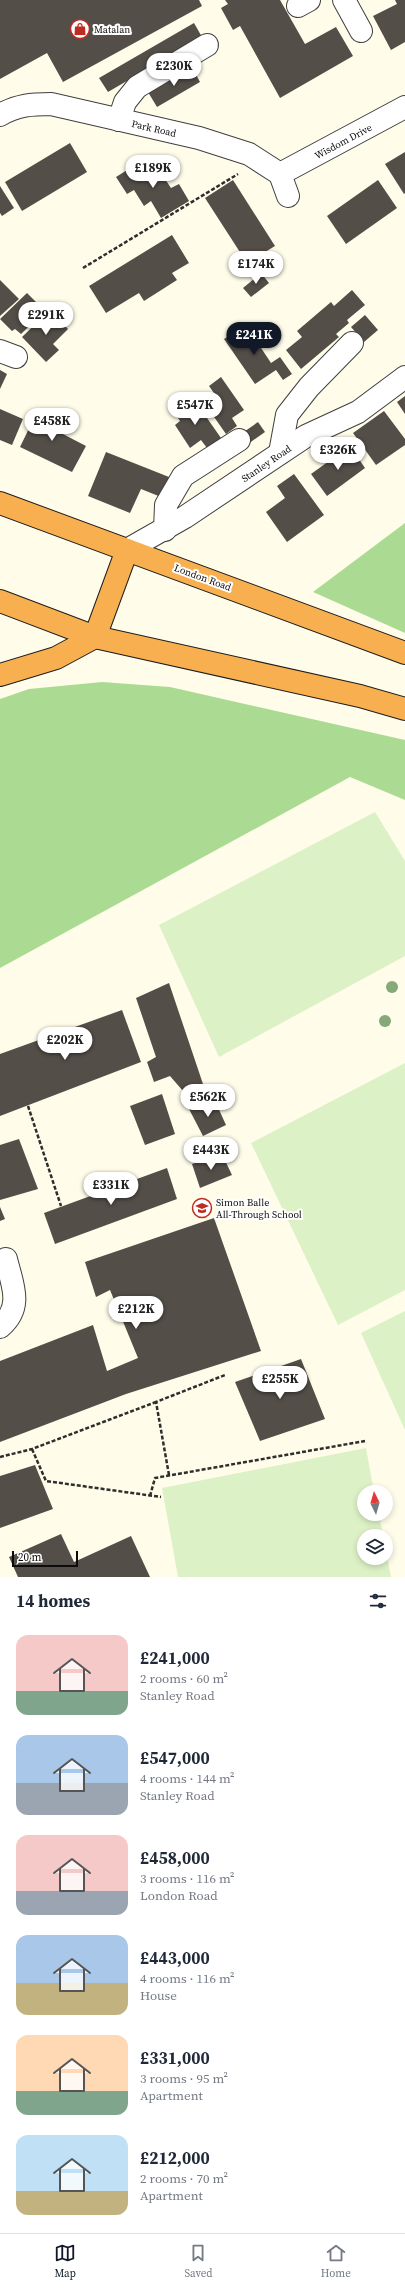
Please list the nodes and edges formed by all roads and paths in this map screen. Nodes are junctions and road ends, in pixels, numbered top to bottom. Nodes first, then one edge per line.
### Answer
1 (344, 0) edge
2 (361, 31) dead end
3 (207, 45) dead end
4 (405, 107) edge
5 (0, 116) edge
6 (119, 120) junction
7 (254, 158) junction
8 (280, 174) junction
9 (288, 196) dead end
10 (83, 268) dead end
11 (352, 343) dead end
12 (405, 377) edge
13 (239, 440) dead end
14 (280, 453) junction
15 (0, 503) edge
16 (165, 530) junction
17 (127, 550) junction
18 (0, 601) edge
19 (95, 637) junction
20 (405, 653) edge
21 (0, 675) edge
22 (405, 709) edge
23 (28, 1106) dead end
24 (61, 1206) dead end
25 (6, 1259) dead end
26 (0, 1327) edge
27 (225, 1375) dead end
28 (156, 1402) junction
29 (365, 1441) dead end
30 (32, 1449) junction
31 (0, 1457) edge
32 (169, 1475) junction
33 (150, 1496) junction
34 (161, 1498) dead end

1 - 2 street
3 - 6 street
4 - 8 street, Wisdom Drive
5 - 6 street, Park Road
6 - 7 street, Park Road
7 - 8 street, Park Road
7 - 10 path
8 - 9 street
11 - 14 street
12 - 14 street, Stanley Road
13 - 16 street
14 - 16 street, Stanley Road
15 - 17 highway, London Road
16 - 17 street, Stanley Road
17 - 19 highway
17 - 20 highway, London Road
18 - 19 highway
19 - 21 highway
19 - 22 highway
23 - 24 path
25 - 26 street
27 - 28 path
28 - 30 path
28 - 32 path
29 - 32 path
30 - 31 path
30 - 33 path
32 - 33 path
33 - 34 path

